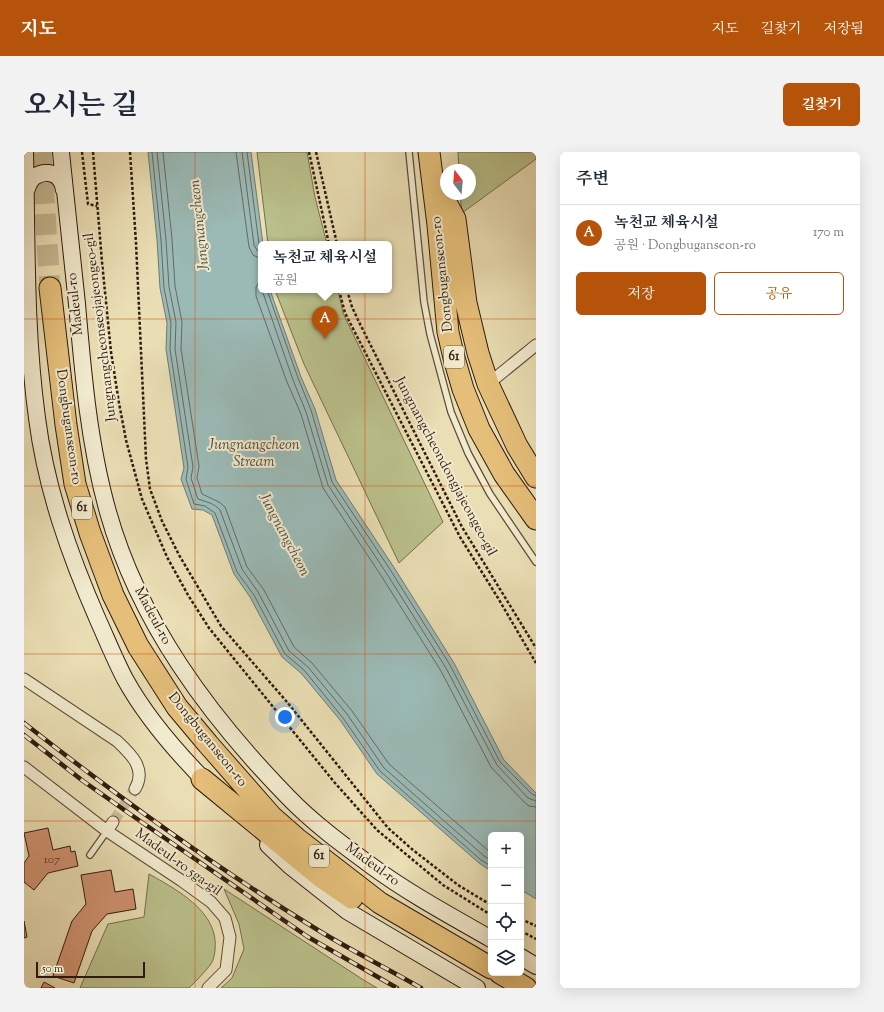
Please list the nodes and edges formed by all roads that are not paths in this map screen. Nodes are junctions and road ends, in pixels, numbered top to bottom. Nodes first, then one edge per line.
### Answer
1 (26, 152) edge
2 (61, 152) edge
3 (409, 152) edge
4 (429, 152) edge
5 (432, 175) junction
6 (26, 191) junction
7 (66, 195) junction
8 (50, 288) tunnel mouth
9 (26, 324) edge
10 (536, 346) edge
11 (488, 384) junction
12 (536, 477) edge
13 (536, 519) edge
14 (536, 562) edge
15 (24, 679) edge
16 (24, 767) edge
17 (202, 779) junction
18 (135, 789) tunnel mouth
19 (113, 822) tunnel mouth
20 (107, 831) junction
21 (90, 855) dead end
22 (488, 937) edge
23 (455, 948) junction
24 (524, 959) edge
25 (488, 966) edge
26 (536, 966) edge
27 (505, 976) edge
28 (208, 988) edge
29 (477, 988) edge
30 (526, 988) edge

1 - 6 main road
2 - 7 main road, Madeul-ro
3 - 14 lane
4 - 5 highway, Dongbuganseon-ro / 61
5 - 11 highway
5 - 13 highway, Dongbuganseon-ro / 61
6 - 7 main road
6 - 9 main road
7 - 22 main road, Madeul-ro
8 - 23 highway, Dongbuganseon-ro / 61
9 - 17 main road
10 - 11 street
11 - 12 highway
15 - 18 street
16 - 20 street, Madeul-ro 5ga-gil
17 - 23 highway
17 - 29 main road
19 - 20 street
20 - 21 lane
20 - 28 street, Madeul-ro 5ga-gil
23 - 25 highway, Dongbuganseon-ro / 61
24 - 26 main road
27 - 30 highway

